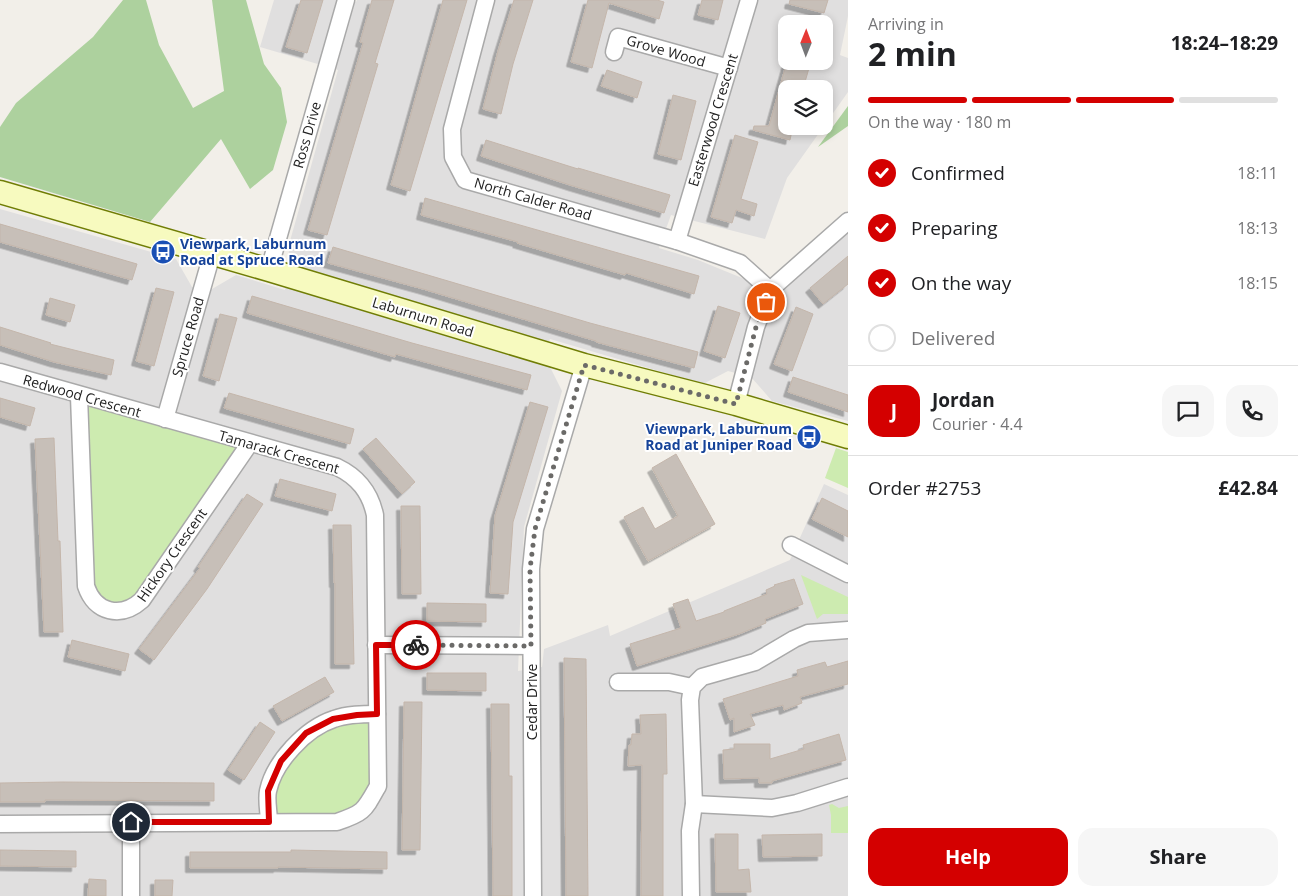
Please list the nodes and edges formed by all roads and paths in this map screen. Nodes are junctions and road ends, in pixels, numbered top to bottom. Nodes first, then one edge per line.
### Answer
1 (346, 0) edge
2 (486, 0) edge
3 (749, 0) edge
4 (614, 52) dead end
5 (729, 68) junction
6 (0, 192) edge
7 (848, 221) edge
8 (677, 241) junction
9 (212, 254) junction
10 (269, 270) junction
11 (770, 290) junction
12 (584, 365) junction
13 (0, 372) edge
14 (79, 396) junction
15 (736, 404) junction
16 (164, 419) junction
17 (848, 437) edge
18 (250, 443) junction
19 (791, 545) dead end
20 (848, 574) edge
21 (848, 630) edge
22 (376, 645) junction
23 (531, 646) junction
24 (618, 682) dead end
25 (692, 687) junction
26 (377, 714) junction
27 (848, 788) edge
28 (694, 804) junction
29 (131, 822) junction
30 (269, 822) junction
31 (0, 824) edge
32 (131, 896) edge
33 (533, 896) edge
34 (691, 896) edge

1 - 10 street, Ross Drive
2 - 8 street, North Calder Road
3 - 5 street, Easterwood Crescent
4 - 5 street, Grove Wood
5 - 8 street, Easterwood Crescent
6 - 9 street, Laburnum Road
7 - 11 street
8 - 11 street, North Calder Road
9 - 10 street, Laburnum Road
9 - 16 street, Spruce Road
10 - 12 street, Laburnum Road
11 - 15 street
12 - 15 street, Laburnum Road
12 - 23 street, Cedar Drive
13 - 14 street, Redwood Crescent
14 - 16 street, Redwood Crescent
14 - 18 street, Hickory Crescent
15 - 17 street, Laburnum Road
16 - 18 street, Tamarack Crescent
18 - 22 street, Tamarack Crescent
19 - 20 street
21 - 25 street
22 - 23 street
22 - 26 street, Tamarack Crescent
23 - 33 street, Cedar Drive
24 - 25 street
25 - 28 street
26 - 30 street
26 - 30 street, Tamarack Crescent
27 - 28 street
28 - 34 street
29 - 30 street, Tamarack Crescent
29 - 31 street
29 - 32 street

